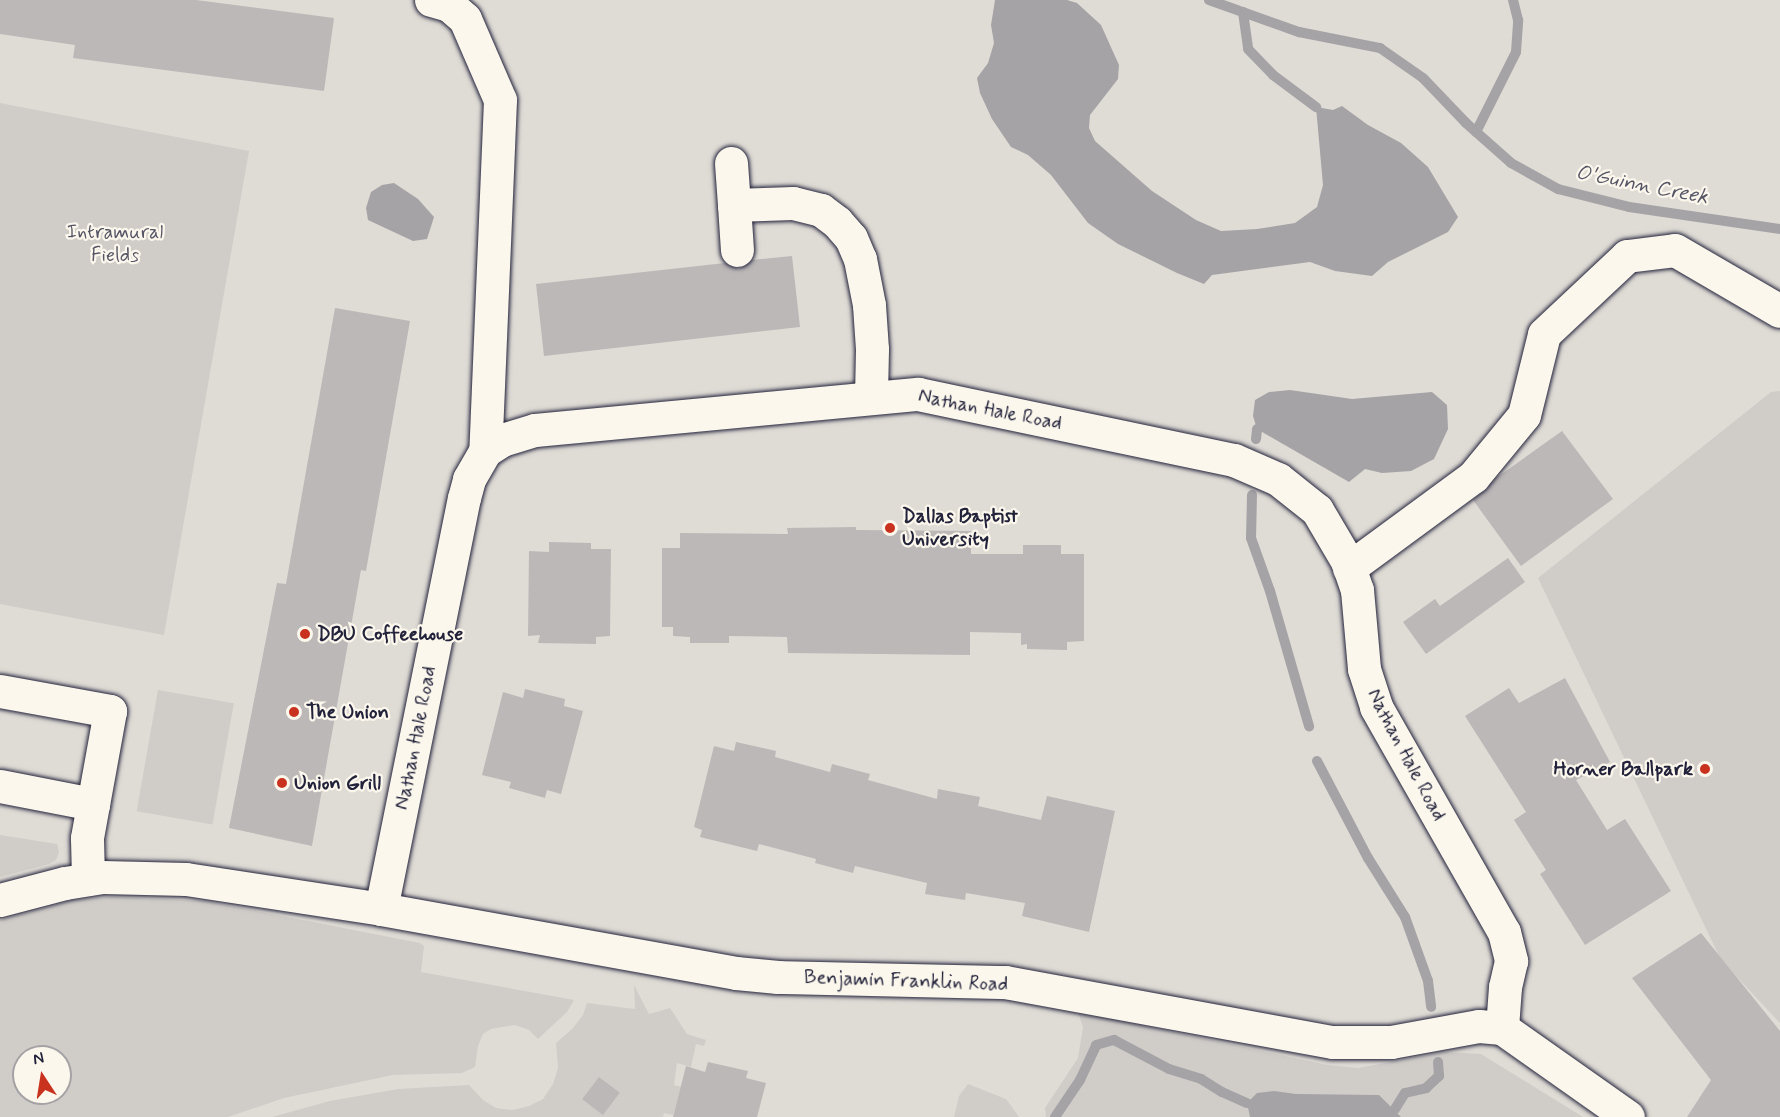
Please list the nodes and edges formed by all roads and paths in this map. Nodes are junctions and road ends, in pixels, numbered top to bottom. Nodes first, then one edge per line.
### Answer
1 (431, 0) edge
2 (731, 163) dead end
3 (734, 205) junction
4 (737, 250) dead end
5 (1780, 311) edge
6 (871, 397) junction
7 (485, 451) junction
8 (1349, 568) junction
9 (0, 691) edge
10 (0, 786) edge
11 (93, 804) junction
12 (88, 879) junction
13 (0, 900) edge
14 (381, 909) junction
15 (1502, 1028) junction
16 (1628, 1117) edge

1 - 7 street
2 - 3 street
3 - 4 street
3 - 6 street
5 - 8 street
6 - 7 street, Nathan Hale Road
6 - 8 street, Nathan Hale Road
7 - 14 street, Nathan Hale Road
8 - 15 street, Nathan Hale Road
9 - 11 street
10 - 11 street
11 - 12 street
12 - 13 street, Benjamin Franklin Road
12 - 14 street, Benjamin Franklin Road
14 - 15 street, Benjamin Franklin Road
15 - 16 street

